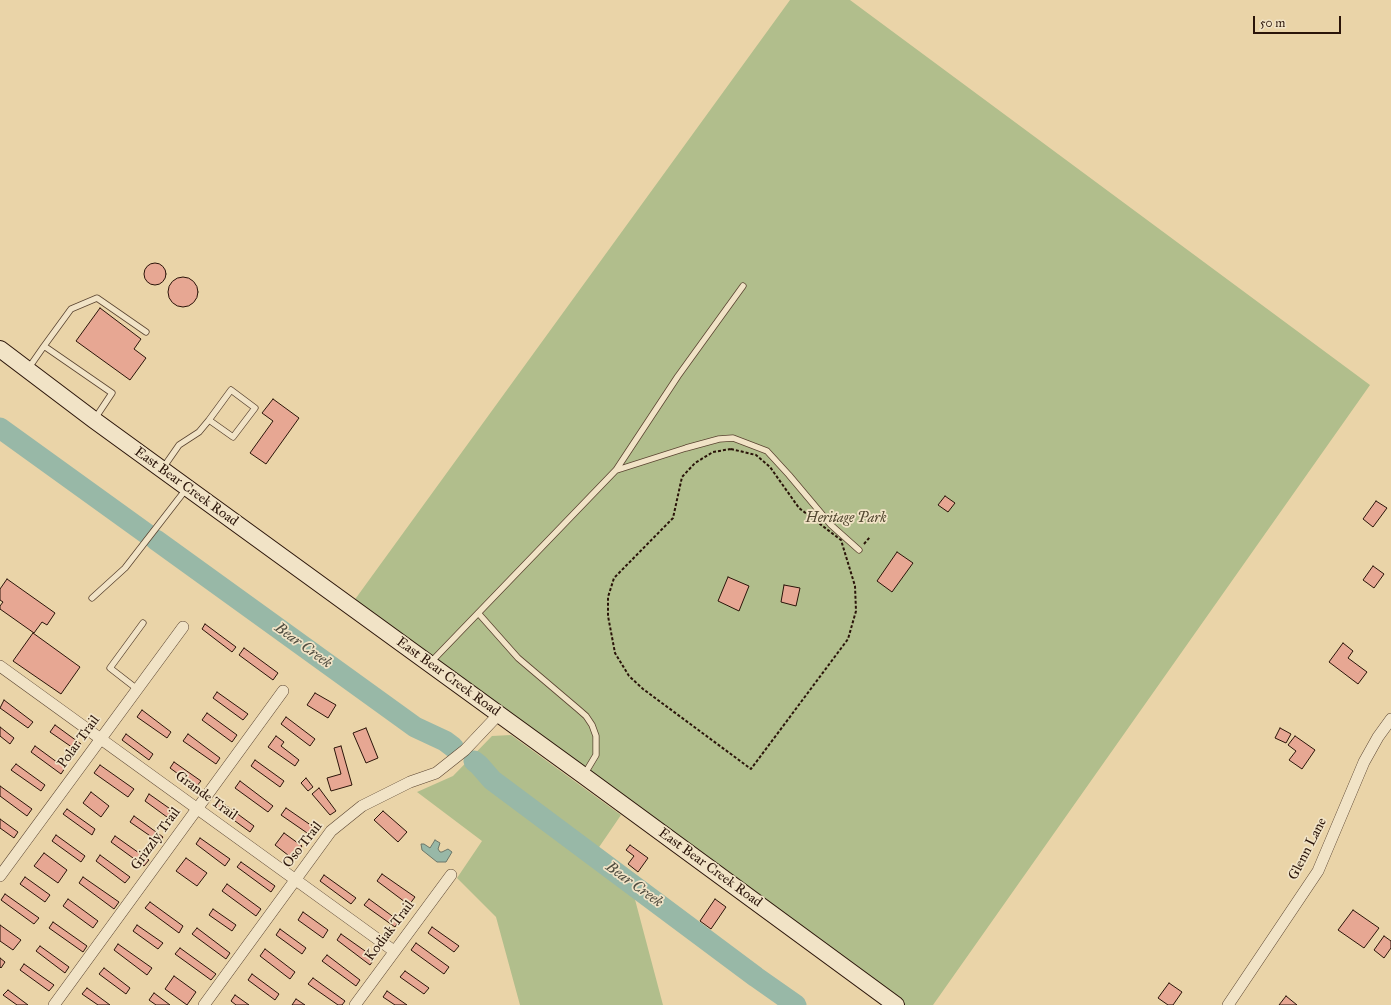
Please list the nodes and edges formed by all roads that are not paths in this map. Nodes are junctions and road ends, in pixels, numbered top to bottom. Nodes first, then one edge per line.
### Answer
1 (743, 286) dead end
2 (146, 332) dead end
3 (44, 346) junction
4 (0, 350) edge
5 (27, 369) junction
6 (94, 420) junction
7 (209, 420) junction
8 (162, 469) junction
9 (616, 470) junction
10 (187, 488) junction
11 (859, 550) dead end
12 (92, 598) dead end
13 (479, 614) junction
14 (143, 623) dead end
15 (183, 627) dead end
16 (429, 664) junction
17 (1, 668) edge
18 (137, 689) junction
19 (283, 691) dead end
20 (499, 714) junction
21 (1391, 719) edge
22 (100, 739) junction
23 (584, 776) junction
24 (197, 808) junction
25 (451, 875) dead end
26 (0, 876) edge
27 (296, 879) junction
28 (394, 951) junction
29 (54, 1005) edge
30 (204, 1005) edge
31 (355, 1005) edge
32 (896, 1005) edge
33 (1228, 1005) edge

1 - 9 lane
2 - 3 lane
3 - 5 lane
3 - 6 lane
4 - 5 main road, East Bear Creek Road
5 - 6 main road, East Bear Creek Road
6 - 8 main road, East Bear Creek Road
7 - 7 lane
7 - 8 lane
8 - 10 main road, East Bear Creek Road
9 - 11 lane
9 - 13 lane
10 - 12 lane
10 - 16 main road, East Bear Creek Road
13 - 16 lane
13 - 23 lane
14 - 18 lane
15 - 18 street, Polar Trail
16 - 20 main road, East Bear Creek Road
17 - 22 street, Grande Trail
18 - 22 street, Polar Trail
19 - 24 street, Grizzly Trail
20 - 23 main road, East Bear Creek Road
20 - 27 street, Oso Trail
21 - 33 street, Glenn Lane
22 - 24 street, Grande Trail
22 - 26 street, Polar Trail
23 - 32 main road, East Bear Creek Road
24 - 27 street, Grande Trail
24 - 29 street, Grizzly Trail
25 - 28 street, Kodiak Trail
27 - 28 street, Grande Trail
27 - 30 street, Oso Trail
28 - 31 street, Kodiak Trail

